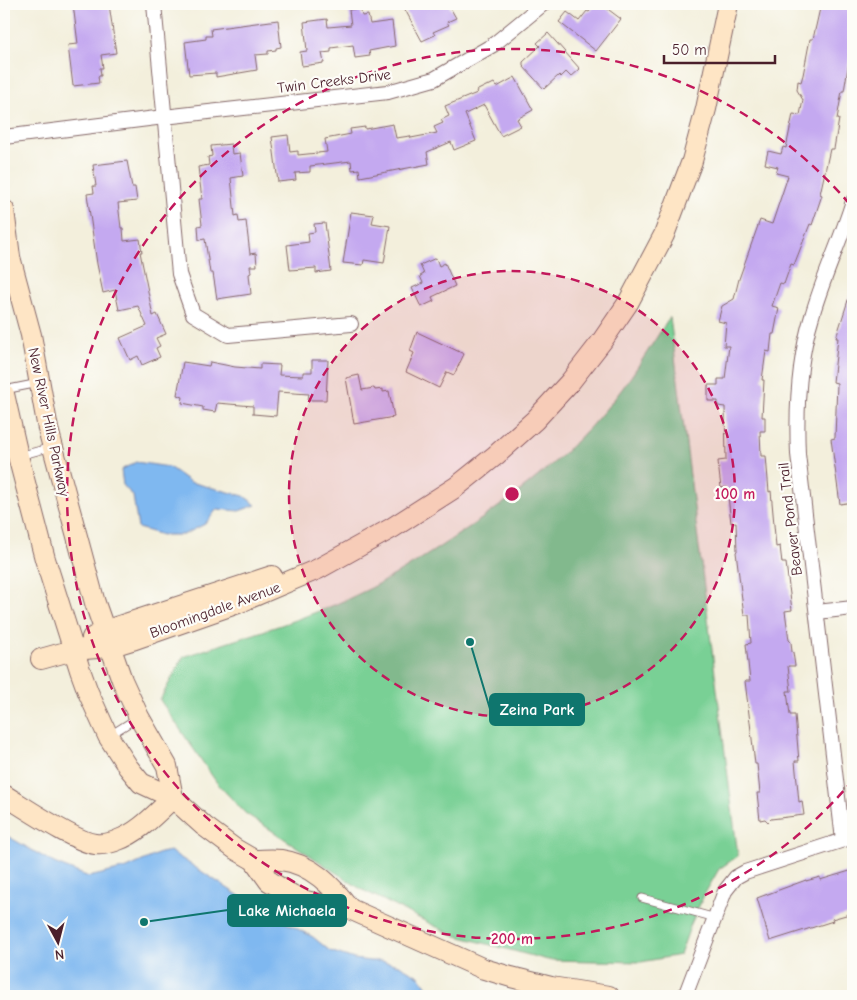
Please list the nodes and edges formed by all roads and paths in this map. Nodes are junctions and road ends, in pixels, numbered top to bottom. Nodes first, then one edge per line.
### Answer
1 (154, 4) edge
2 (543, 4) edge
3 (728, 4) edge
4 (164, 117) junction
5 (4, 137) edge
6 (853, 200) edge
7 (4, 210) edge
8 (351, 324) dead end
9 (39, 383) junction
10 (4, 390) edge
11 (4, 394) edge
12 (52, 447) junction
13 (18, 456) junction
14 (853, 608) edge
15 (817, 612) junction
16 (106, 639) junction
17 (73, 650) junction
18 (41, 659) dead end
19 (139, 717) junction
20 (108, 736) junction
21 (4, 795) edge
22 (173, 798) junction
23 (848, 838) edge
24 (254, 860) junction
25 (642, 898) dead end
26 (350, 909) junction
27 (716, 918) junction
28 (609, 996) edge
29 (685, 996) edge

1 - 4 street
2 - 4 street, Twin Creeks Drive
3 - 16 street, Bloomingdale Avenue
4 - 5 street, Twin Creeks Drive
4 - 8 street
6 - 15 street, Beaver Pond Trail
7 - 9 street, New River Hills Parkway
9 - 10 lane
9 - 12 street, New River Hills Parkway
11 - 13 street
12 - 13 lane
12 - 16 street, New River Hills Parkway
13 - 17 street
14 - 15 street
15 - 23 street, Beaver Pond Trail
16 - 17 street, Bloomingdale Avenue
16 - 19 street, New River Hills Parkway
17 - 18 street, Bloomingdale Avenue
17 - 20 street
19 - 20 lane
19 - 22 street, New River Hills Parkway
20 - 22 street
21 - 22 street
22 - 24 street
23 - 27 street, Beaver Pond Trail
24 - 26 street
24 - 26 street
25 - 27 lane
26 - 28 street
27 - 29 street, Beaver Pond Trail

